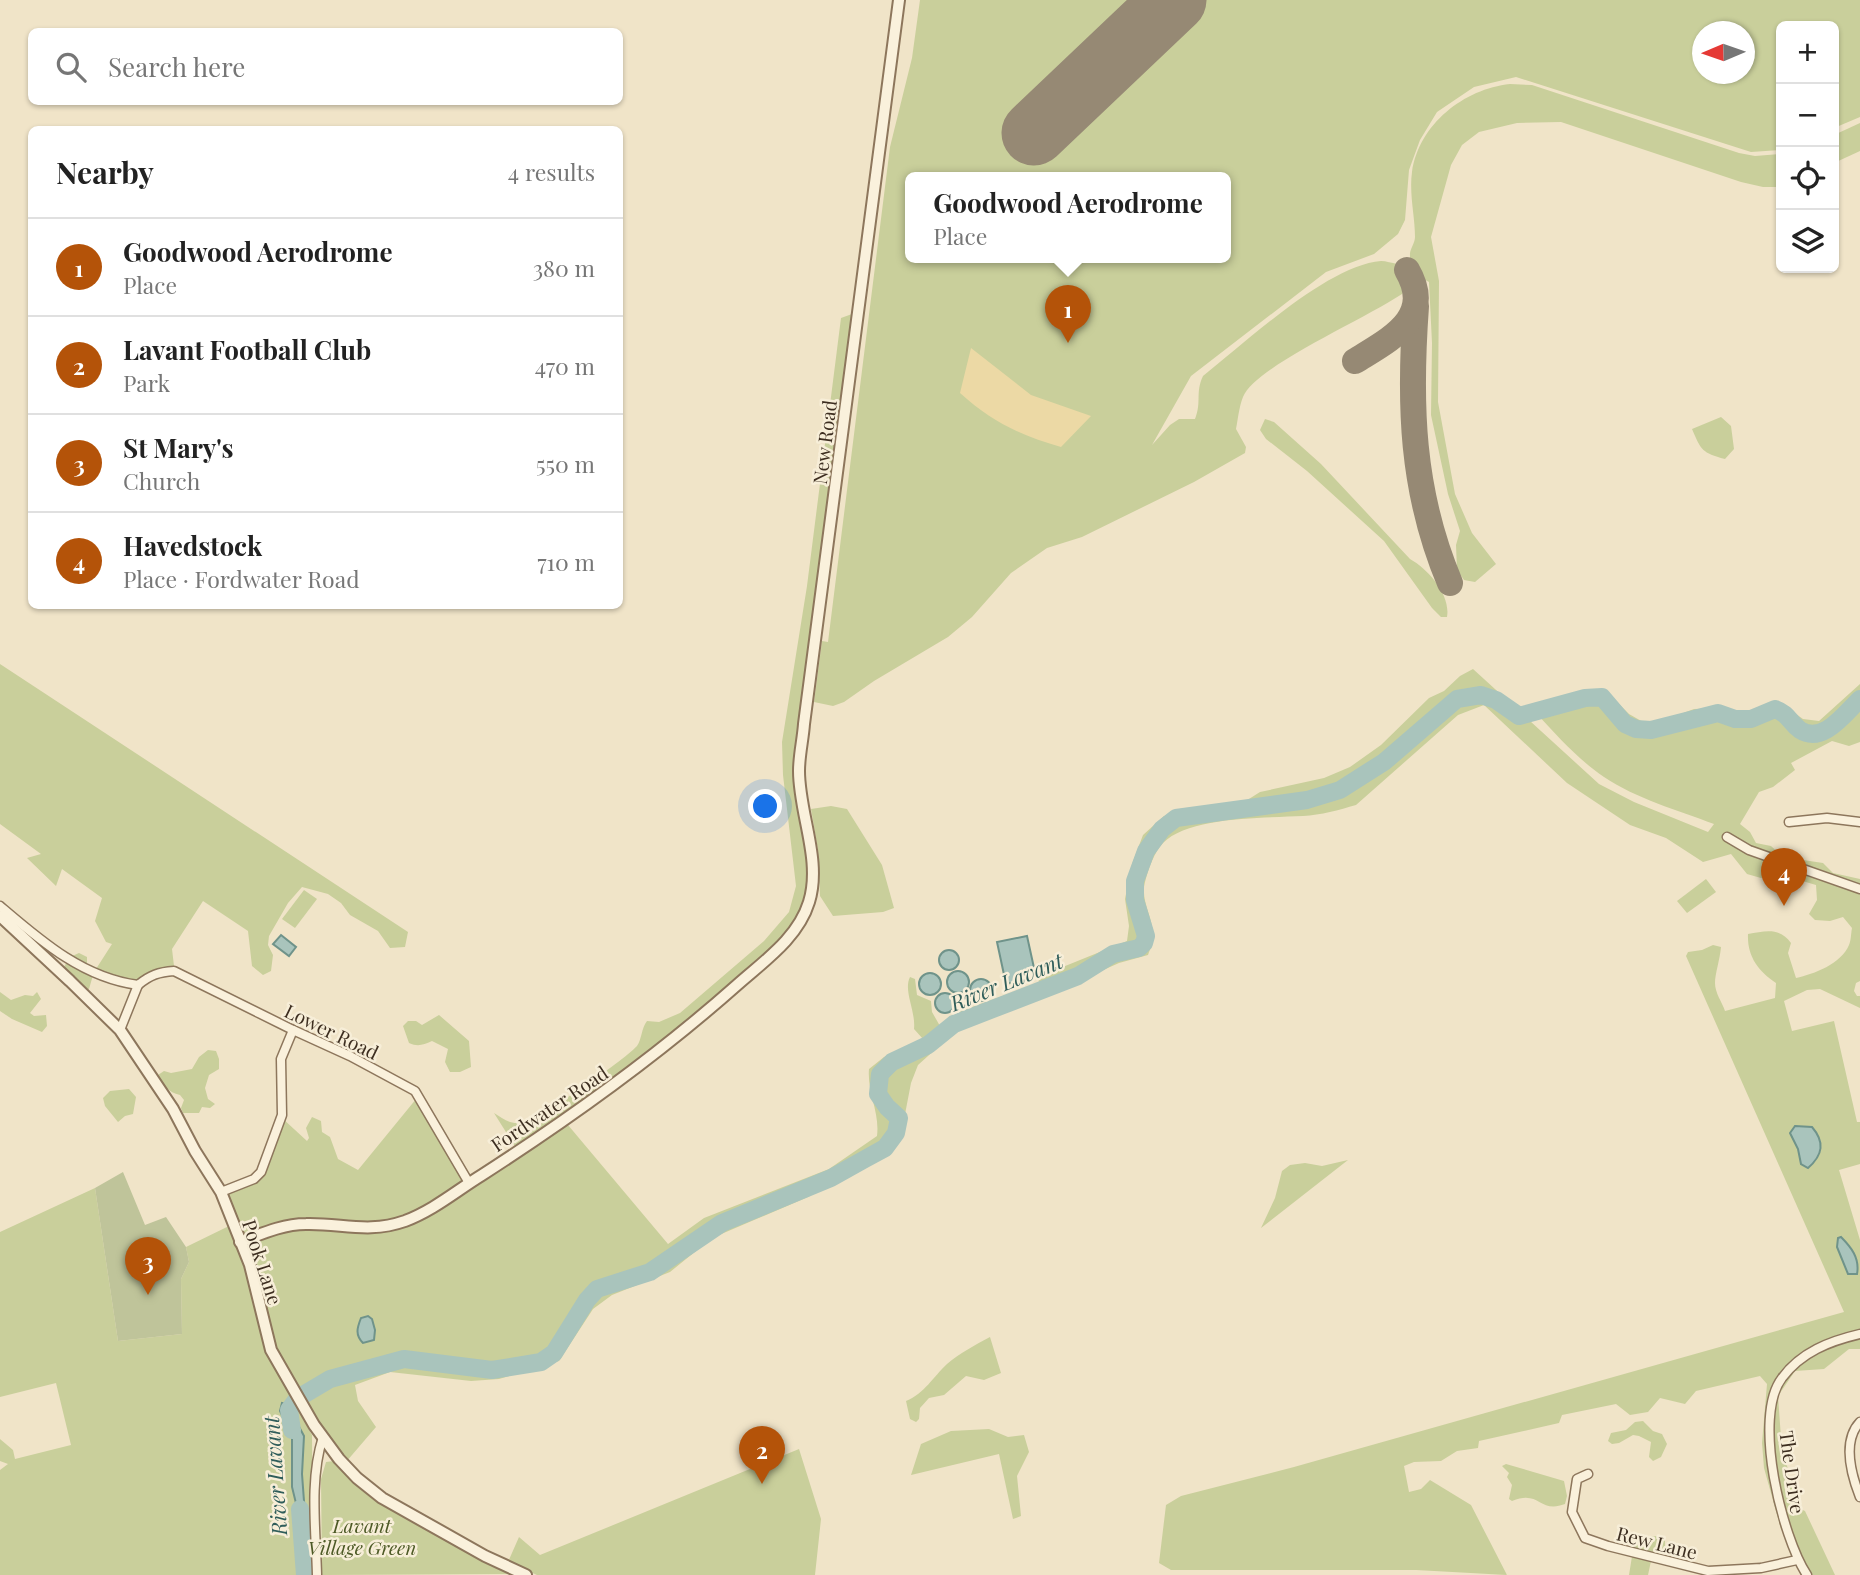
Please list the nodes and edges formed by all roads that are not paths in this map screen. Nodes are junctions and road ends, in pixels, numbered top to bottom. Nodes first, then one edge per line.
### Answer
1 (899, 0) edge
2 (1789, 822) dead end
3 (1860, 822) edge
4 (1727, 837) dead end
5 (813, 888) joint
6 (1860, 889) edge
7 (0, 906) edge
8 (0, 916) edge
9 (138, 985) junction
10 (120, 1030) junction
11 (293, 1030) junction
12 (469, 1183) junction
13 (220, 1192) junction
14 (240, 1242) junction
15 (1860, 1334) edge
16 (1860, 1422) edge
17 (323, 1437) junction
18 (1588, 1474) dead end
19 (1860, 1497) edge
20 (1797, 1560) junction
21 (317, 1575) edge
22 (526, 1575) edge
23 (1807, 1575) edge

1 - 5 street, New Road
2 - 3 street
4 - 6 street
5 - 12 street, Fordwater Road
7 - 9 street
8 - 10 street, Pook Lane
9 - 10 street
9 - 11 street, Lower Road
10 - 13 street, Pook Lane
11 - 12 street, Lower Road
11 - 13 street
12 - 14 street, Fordwater Road
13 - 14 street, Pook Lane
14 - 17 street, Pook Lane
15 - 20 street, The Drive
16 - 19 street
17 - 21 street
17 - 22 street, Pook Lane
18 - 20 street, Rew Lane
20 - 23 street, The Drive

